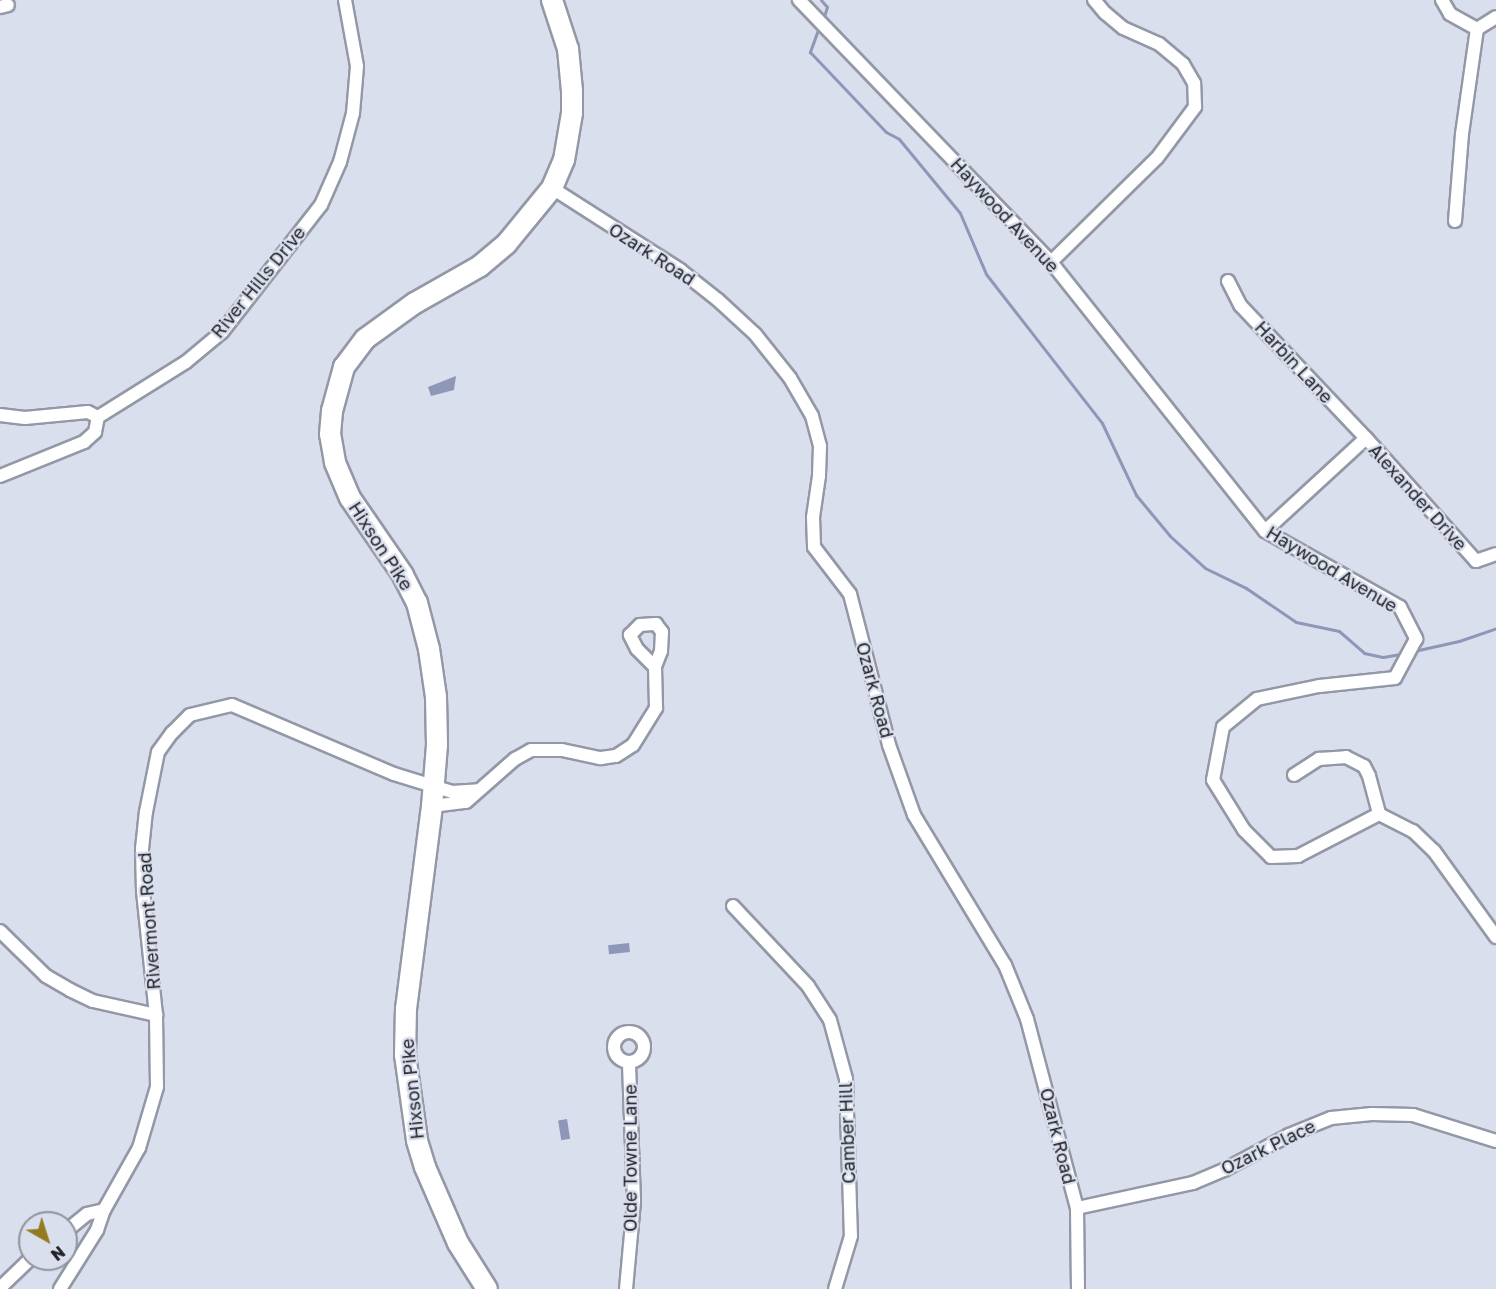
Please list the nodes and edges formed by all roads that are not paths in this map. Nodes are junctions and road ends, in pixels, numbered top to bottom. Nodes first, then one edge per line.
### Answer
1 (345, 0) edge
2 (552, 0) edge
3 (799, 0) edge
4 (1094, 0) edge
5 (1442, 0) edge
6 (1496, 17) edge
7 (1477, 29) junction
8 (552, 188) junction
9 (1455, 221) dead end
10 (1051, 262) junction
11 (1228, 281) dead end
12 (0, 415) edge
13 (98, 417) junction
14 (1366, 438) junction
15 (0, 476) edge
16 (1265, 531) junction
17 (1496, 554) edge
18 (655, 667) dead end
19 (1294, 775) dead end
20 (434, 786) junction
21 (479, 790) junction
22 (432, 806) junction
23 (1379, 814) junction
24 (733, 906) dead end
25 (0, 931) edge
26 (1496, 937) edge
27 (156, 1015) junction
28 (629, 1063) dead end
29 (1496, 1141) edge
30 (1077, 1208) junction
31 (104, 1210) junction
32 (78, 1221) edge
33 (18, 1271) edge
34 (0, 1288) edge
35 (60, 1289) edge
36 (487, 1289) edge
37 (626, 1289) edge
38 (835, 1289) edge
39 (1078, 1289) edge

1 - 13 street, River Hills Drive
2 - 8 main road, Hixson Pike
3 - 10 street, Haywood Avenue
4 - 10 street
5 - 7 street
6 - 7 street
7 - 9 street
8 - 20 main road, Hixson Pike
8 - 30 street, Ozark Road
10 - 16 street, Haywood Avenue
11 - 14 street, Harbin Lane
12 - 13 street
13 - 15 street
14 - 16 street, Alexander Drive
14 - 17 street, Alexander Drive
16 - 23 street, Haywood Avenue
18 - 21 street
19 - 23 street
20 - 21 street, Rivermont Road
20 - 22 main road, Hixson Pike
20 - 27 street, Rivermont Road
21 - 22 street
22 - 36 main road, Hixson Pike
23 - 26 street
24 - 38 street, Camber Hill
25 - 27 street
27 - 31 street, Rivermont Road
28 - 37 street, Olde Towne Lane
29 - 30 street, Ozark Place
30 - 39 street, Ozark Road
31 - 32 street
31 - 35 street, Rivermont Road
33 - 34 street

